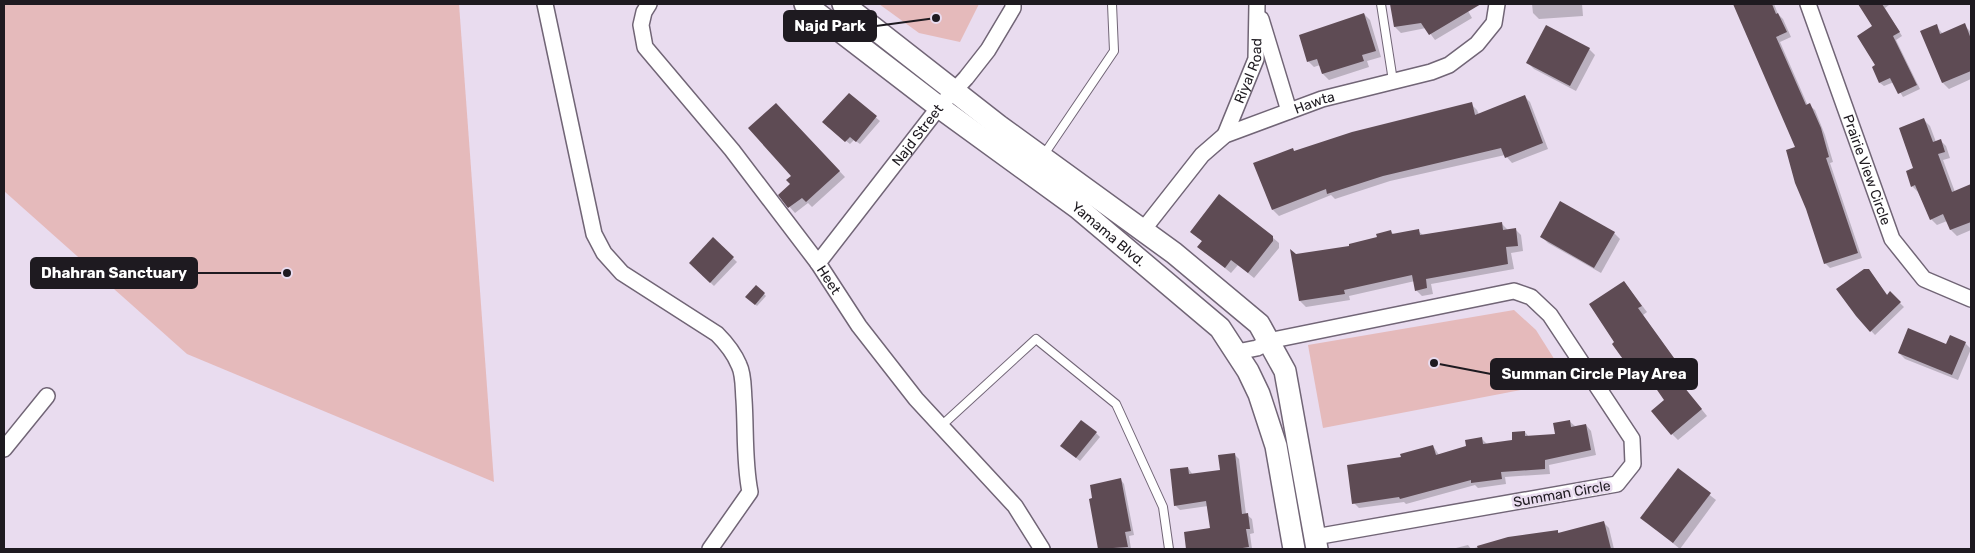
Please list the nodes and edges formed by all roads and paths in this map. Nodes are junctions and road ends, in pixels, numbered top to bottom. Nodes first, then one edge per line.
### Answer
1 (545, 4) edge
2 (649, 4) edge
3 (805, 4) edge
4 (843, 4) edge
5 (1013, 4) edge
6 (1112, 4) edge
7 (1257, 4) edge
8 (1380, 4) edge
9 (1497, 4) edge
10 (1808, 4) edge
11 (1393, 81) junction
12 (954, 91) junction
13 (939, 107) junction
14 (1289, 111) junction
15 (1225, 134) junction
16 (1042, 157) junction
17 (1143, 230) junction
18 (818, 263) junction
19 (1971, 299) edge
20 (1268, 341) junction
21 (1237, 352) junction
22 (47, 396) dead end
23 (940, 427) junction
24 (4, 449) edge
25 (1316, 543) edge
26 (710, 549) edge
27 (1042, 549) edge
28 (1169, 549) edge
29 (1294, 549) edge

1 - 26 street
2 - 18 street, Heet
3 - 13 main road, Yamama Blvd.
4 - 12 main road, Yamama Blvd.
5 - 12 street, Najd Street
6 - 16 lane
7 - 14 street, Riyal Road
7 - 15 street, Riyal Road
8 - 11 lane
9 - 11 street, Hawta
10 - 19 street, Prairie View Circle
11 - 14 street, Hawta
12 - 13 street, Najd Street
12 - 16 main road, Yamama Blvd.
13 - 18 street, Najd Street
13 - 21 main road, Yamama Blvd.
14 - 15 street, Hawta
15 - 17 street, Hawta
16 - 17 main road, Yamama Blvd.
17 - 20 main road, Yamama Blvd.
18 - 23 street, Heet
20 - 21 street, Summan Circle
20 - 25 main road, Yamama Blvd.
20 - 25 street, Summan Circle
21 - 29 main road, Yamama Blvd.
22 - 24 street
23 - 27 street, Heet
23 - 28 lane

